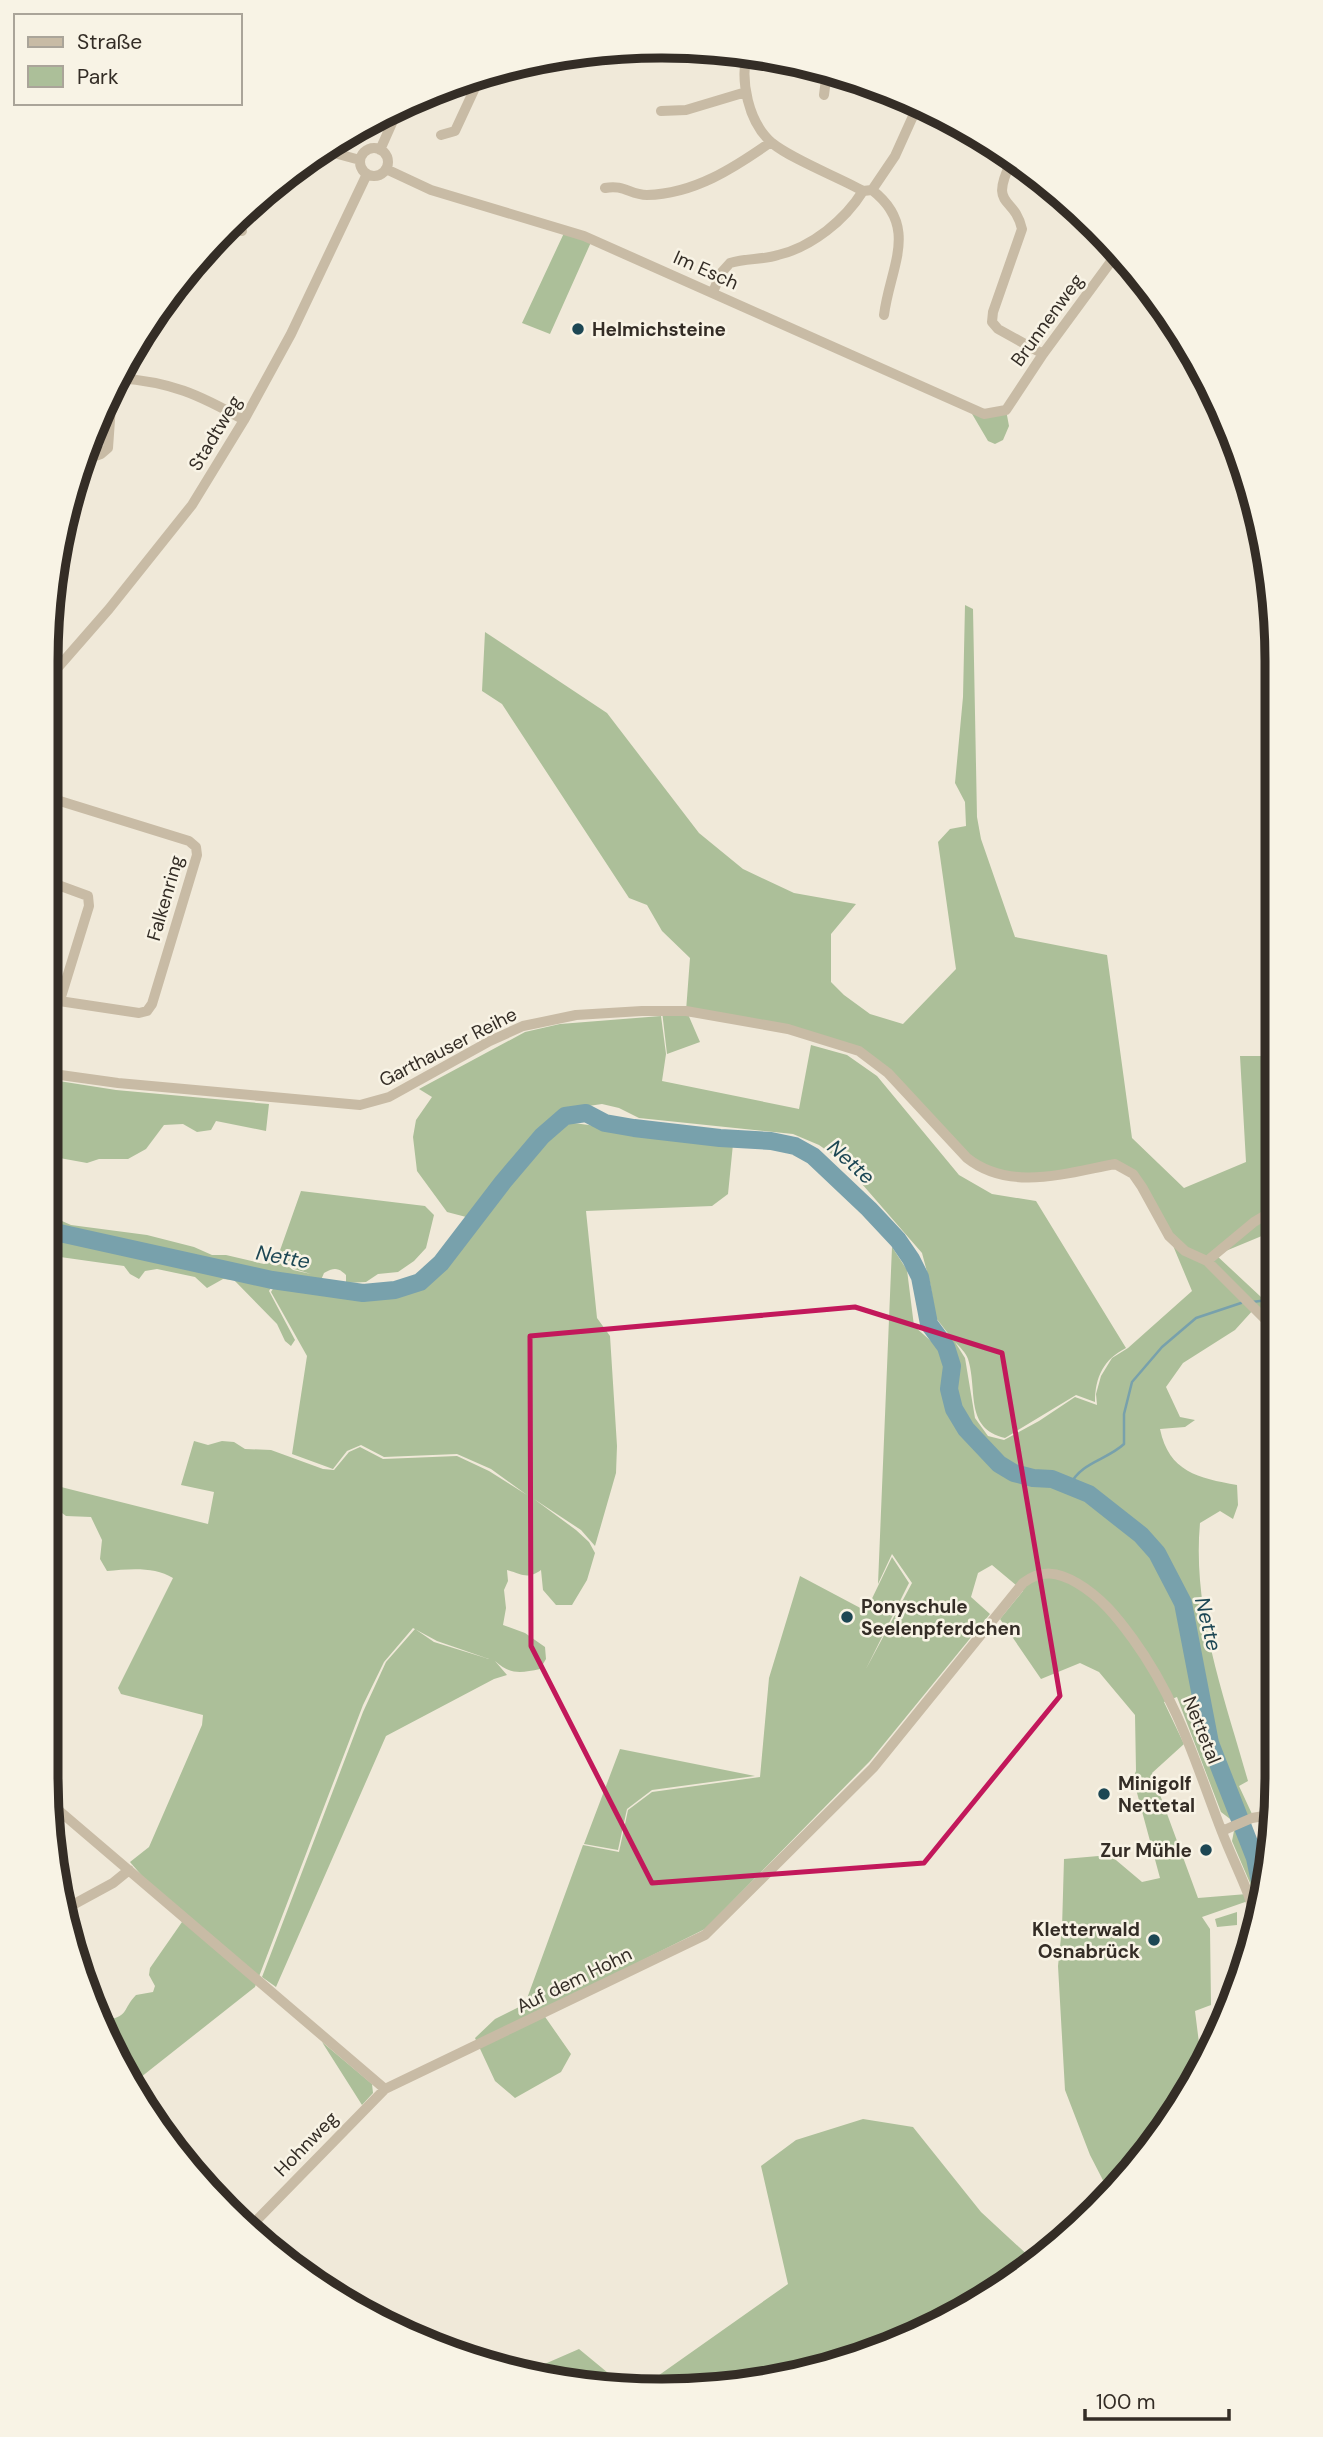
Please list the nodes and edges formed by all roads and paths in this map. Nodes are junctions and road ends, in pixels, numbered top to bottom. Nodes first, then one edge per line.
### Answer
1 (745, 64) edge
2 (826, 80) edge
3 (475, 87) edge
4 (746, 92) junction
5 (824, 95) dead end
6 (661, 111) dead end
7 (914, 113) edge
8 (393, 120) edge
9 (440, 135) dead end
10 (771, 142) junction
11 (380, 150) junction
12 (336, 154) edge
13 (360, 160) junction
14 (1008, 168) edge
15 (386, 169) junction
16 (367, 174) junction
17 (606, 188) dead end
18 (868, 191) junction
19 (1112, 260) edge
20 (713, 292) junction
21 (884, 316) dead end
22 (1043, 354) junction
23 (128, 379) edge
24 (1006, 411) joint
25 (110, 416) edge
26 (244, 420) junction
27 (94, 457) edge
28 (58, 667) edge
29 (58, 800) edge
30 (58, 884) edge
31 (60, 1000) joint
32 (58, 1075) edge
33 (1265, 1215) edge
34 (1207, 1261) junction
35 (1265, 1319) edge
36 (1067, 1577) joint
37 (59, 1811) edge
38 (1264, 1817) edge
39 (1222, 1831) junction
40 (129, 1870) junction
41 (1252, 1904) edge
42 (72, 1905) edge
43 (385, 2089) junction
44 (255, 2222) edge

1 - 4 street
2 - 5 street
3 - 9 street
4 - 6 street
4 - 10 street
7 - 18 street
8 - 11 street
10 - 17 street
10 - 18 street
11 - 13 street
11 - 15 street
12 - 13 street
13 - 16 street
14 - 22 street
15 - 16 street
15 - 20 street, Im Esch
16 - 26 street, Stadtweg
18 - 20 street
18 - 21 street
19 - 22 street, Brunnenweg
20 - 24 street, Im Esch
22 - 24 street, Brunnenweg
23 - 26 street
25 - 27 street
26 - 28 street, Stadtweg
29 - 31 street, Falkenring
30 - 31 street
32 - 34 street, Garthauser Reihe
33 - 34 street
34 - 35 street, Garthauser Reihe
36 - 39 street, Nettetal
36 - 43 street, Auf dem Hohn
37 - 40 street
38 - 39 street
39 - 41 street, Nettetal
40 - 42 street
40 - 43 street
43 - 44 street, Hohnweg

